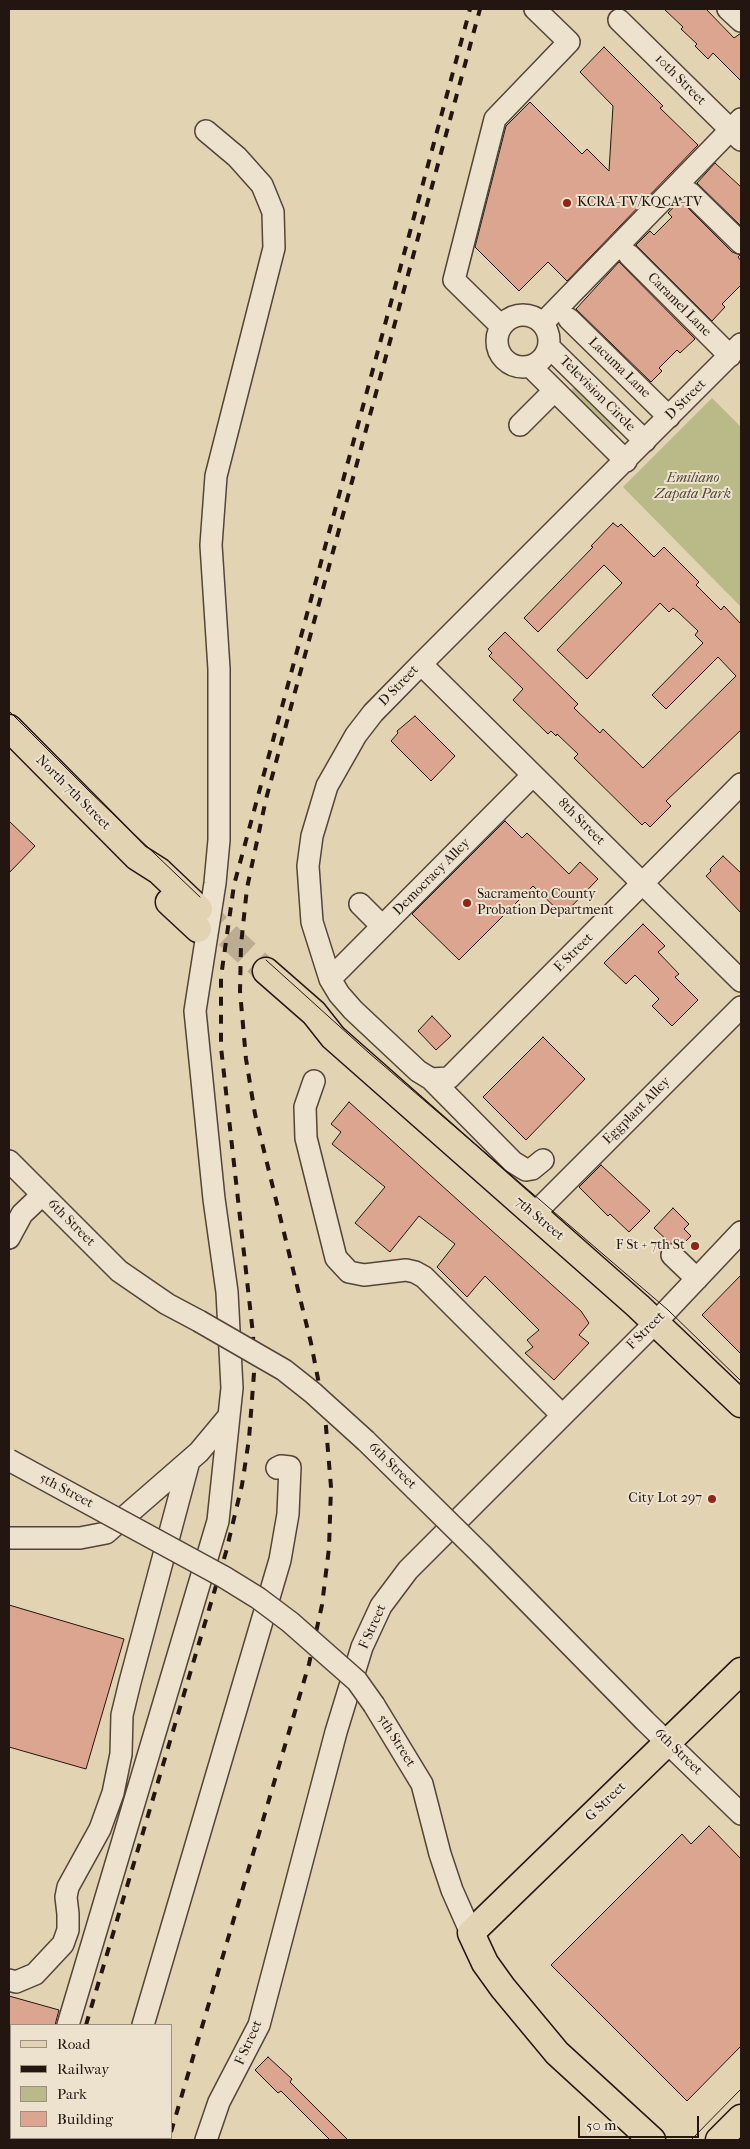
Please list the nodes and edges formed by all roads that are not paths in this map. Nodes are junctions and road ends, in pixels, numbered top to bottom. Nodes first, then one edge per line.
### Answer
1 (535, 9) edge
2 (728, 9) edge
3 (619, 20) dead end
4 (741, 21) edge
5 (738, 130) edge
6 (206, 131) dead end
7 (690, 193) dead end
8 (741, 243) edge
9 (629, 255) dead end
10 (569, 319) dead end
11 (543, 323) junction
12 (501, 326) junction
13 (549, 347) junction
14 (736, 350) edge
15 (531, 366) junction
16 (554, 391) junction
17 (669, 418) junction
18 (520, 425) dead end
19 (645, 441) junction
20 (626, 461) junction
21 (421, 664) junction
22 (9, 728) edge
23 (533, 774) junction
24 (741, 784) edge
25 (643, 884) junction
26 (360, 904) dead end
27 (198, 919) tunnel mouth
28 (382, 926) junction
29 (330, 979) junction
30 (265, 980) tunnel mouth
31 (741, 980) edge
32 (741, 1007) edge
33 (440, 1079) junction
34 (314, 1081) dead end
35 (9, 1160) edge
36 (543, 1160) dead end
37 (42, 1195) junction
38 (533, 1215) junction
39 (741, 1232) edge
40 (9, 1238) edge
41 (672, 1255) dead end
42 (697, 1279) junction
43 (656, 1322) junction
44 (741, 1404) edge
45 (562, 1415) junction
46 (229, 1416) junction
47 (9, 1460) edge
48 (189, 1461) junction
49 (277, 1468) dead end
50 (9, 1538) edge
51 (741, 1671) edge
52 (668, 1742) junction
53 (741, 1814) edge
54 (471, 1933) junction
55 (9, 1980) edge
56 (68, 2024) edge
57 (143, 2024) edge
58 (741, 2118) edge
59 (206, 2140) edge
60 (652, 2140) edge
61 (719, 2140) edge

1 - 12 street
2 - 4 street
3 - 5 street, 10th Street
5 - 11 street
6 - 46 street
7 - 8 street
9 - 14 street, Caramel Lane
10 - 17 street, Lacuma Lane
11 - 12 street
11 - 13 street, Television Circle
12 - 15 street
13 - 15 street, Television Circle
13 - 19 street, Television Circle
14 - 17 street, D Street
15 - 16 street, Television Circle
16 - 18 street
16 - 20 street, Television Circle
17 - 19 street, D Street
19 - 20 street, D Street
20 - 21 street, D Street
21 - 23 street, 8th Street
21 - 29 street, D Street
22 - 27 main road, North 7th Street
23 - 25 street, 8th Street
23 - 28 street, Democracy Alley
24 - 25 street, E Street
25 - 31 street, 8th Street
25 - 33 street, E Street
26 - 28 street
28 - 29 street, Democracy Alley
29 - 33 street, D Street
30 - 38 main road, 7th Street
32 - 38 street, Eggplant Alley
33 - 36 street, D Street
34 - 45 street
35 - 37 street, 6th Street
37 - 40 street
37 - 52 street, 6th Street, bridge
38 - 43 main road, 7th Street
39 - 42 street, F Street
41 - 42 street
42 - 43 street, F Street
43 - 44 main road, 7th Street
43 - 45 street, F Street
45 - 59 street, F Street
46 - 48 street
46 - 56 street
47 - 54 street, 5th Street, bridge
48 - 50 street
48 - 55 street
49 - 57 street
51 - 52 main road, G Street
52 - 53 street, 6th Street
52 - 54 main road, G Street
54 - 60 main road, 5th Street
58 - 61 main road

